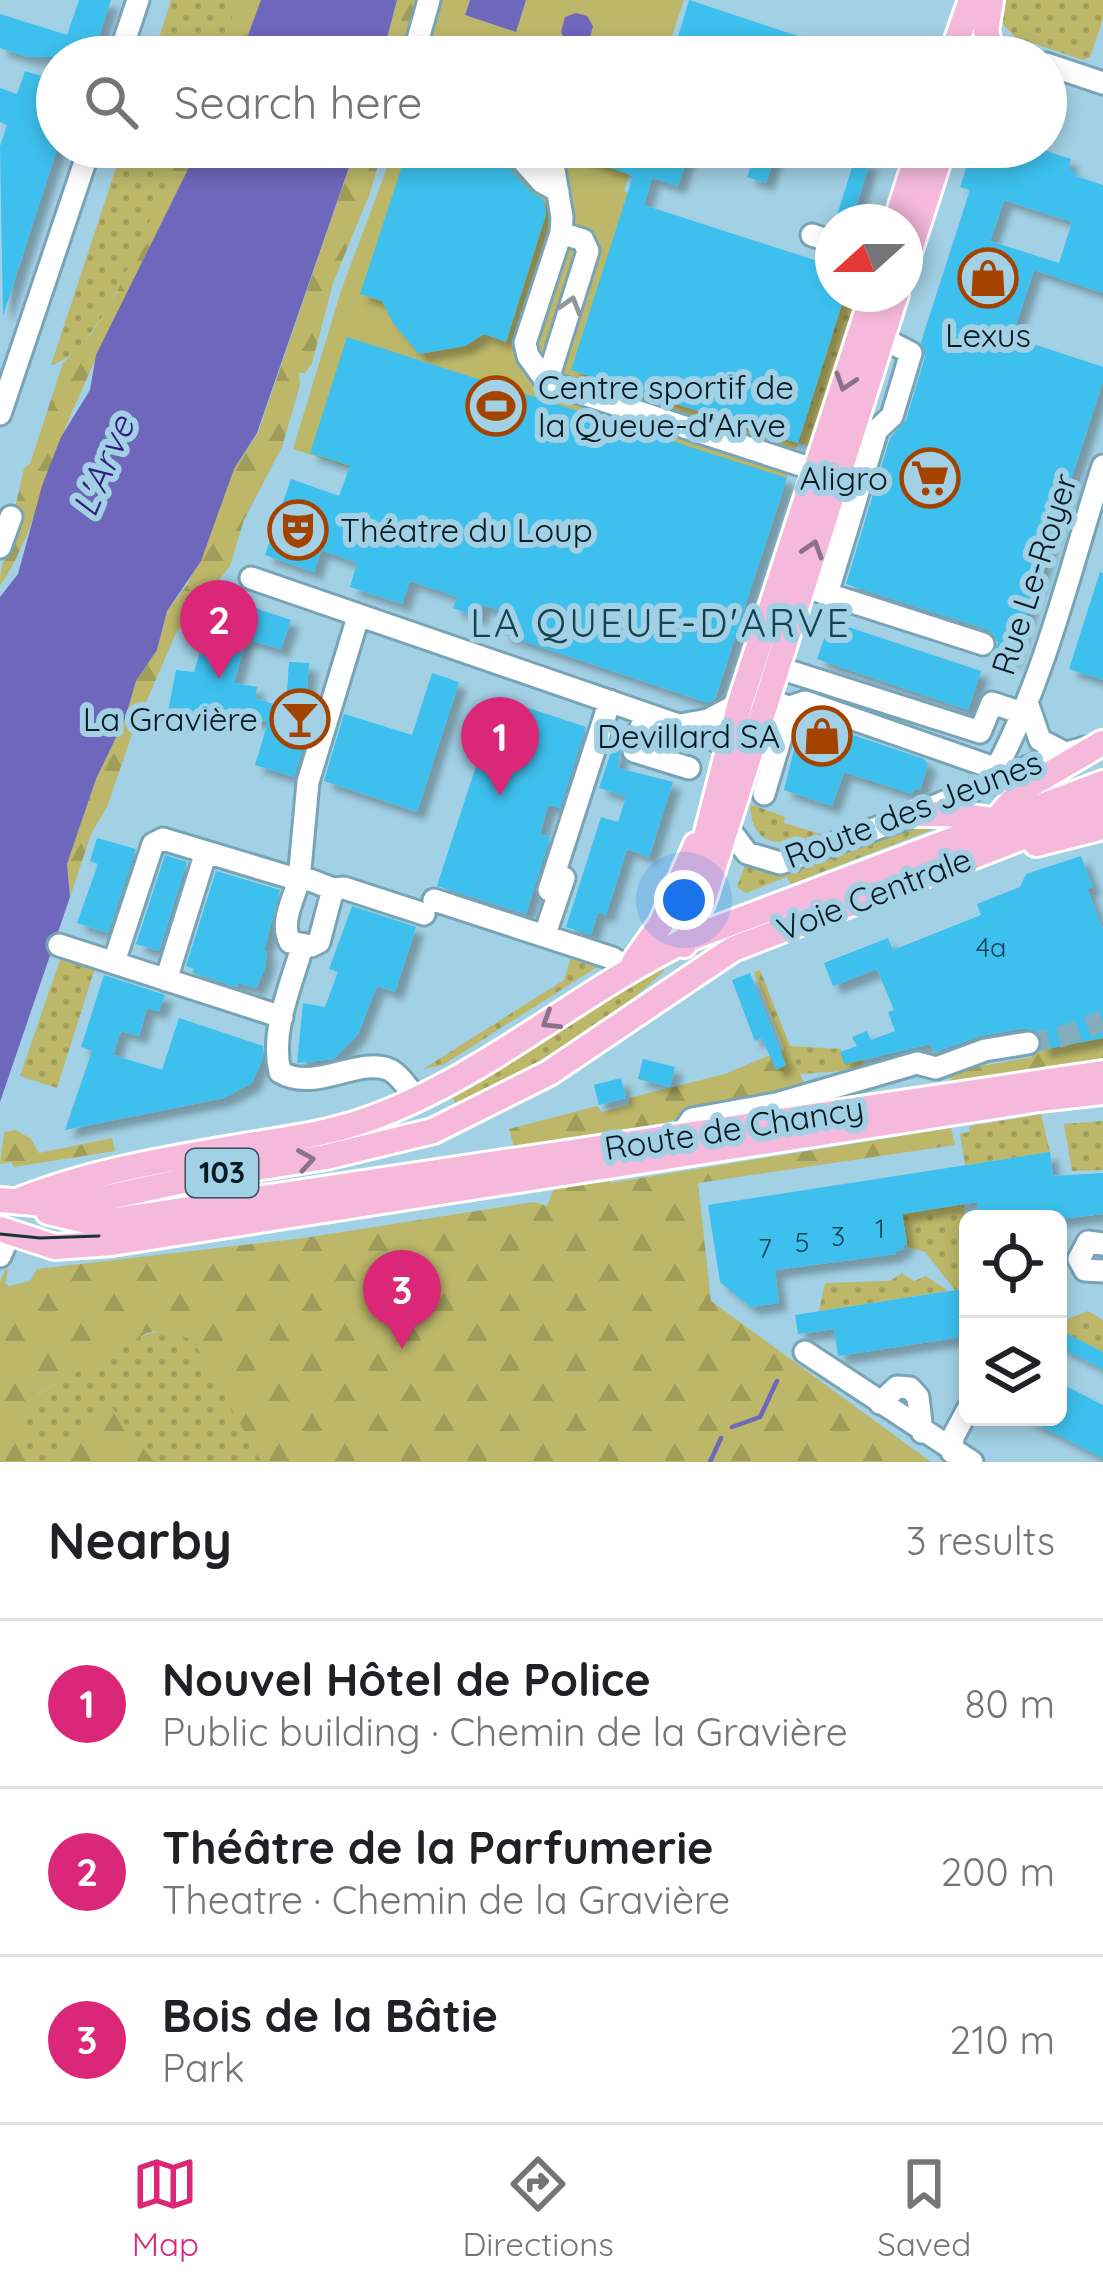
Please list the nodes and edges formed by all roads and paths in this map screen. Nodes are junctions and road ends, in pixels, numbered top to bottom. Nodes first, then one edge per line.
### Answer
1 (138, 0) edge
2 (429, 0) edge
3 (970, 0) edge
4 (992, 0) edge
5 (126, 36) edge
6 (419, 36) edge
7 (970, 36) edge
8 (975, 36) edge
9 (1067, 71) edge
10 (1103, 83) edge
11 (83, 168) edge
12 (530, 168) edge
13 (925, 168) edge
14 (917, 192) junction
15 (909, 204) edge
16 (915, 204) edge
17 (561, 233) junction
18 (867, 312) edge
19 (890, 312) edge
20 (882, 338) junction
21 (896, 372) dead end
22 (547, 382) junction
23 (0, 414) edge
24 (857, 414) junction
25 (816, 470) junction
26 (1101, 481) edge
27 (11, 517) dead end
28 (0, 547) edge
29 (251, 578) dead end
30 (788, 592) junction
31 (833, 596) junction
32 (358, 617) junction
33 (983, 644) dead end
34 (776, 667) junction
35 (610, 701) junction
36 (753, 702) junction
37 (790, 707) junction
38 (1024, 707) junction
39 (645, 714) junction
40 (678, 725) junction
41 (852, 727) dead end
42 (1103, 743) edge
43 (738, 749) junction
44 (1065, 752) junction
45 (689, 768) dead end
46 (993, 776) junction
47 (1102, 791) edge
48 (764, 794) dead end
49 (916, 814) junction
50 (995, 821) junction
51 (723, 825) junction
52 (569, 827) junction
53 (1103, 827) edge
54 (206, 852) junction
55 (975, 855) junction
56 (299, 880) junction
57 (333, 889) junction
58 (549, 890) dead end
59 (544, 934) junction
60 (691, 934) junction
61 (59, 945) dead end
62 (302, 946) junction
63 (733, 949) junction
64 (115, 962) junction
65 (628, 968) junction
66 (166, 980) junction
67 (655, 1000) junction
68 (282, 1017) junction
69 (1028, 1042) tunnel mouth
70 (1103, 1073) edge
71 (1103, 1083) edge
72 (1103, 1092) edge
73 (417, 1100) junction
74 (433, 1131) junction
75 (680, 1136) junction
76 (539, 1179) junction
77 (9, 1200) edge
78 (4, 1239) edge
79 (1103, 1244) edge
80 (1103, 1271) edge
81 (805, 1352) dead end
82 (959, 1425) edge
83 (962, 1457) edge

1 - 5 street
2 - 6 street
3 - 7 main road
4 - 8 main road
9 - 10 street
11 - 23 street
12 - 17 street
13 - 14 main road
14 - 15 main road
14 - 16 main road
17 - 22 street
22 -> 17 street
18 -> 25 main road
19 - 20 main road
20 - 24 main road
20 - 31 street
21 - 24 street
22 - 25 street
30 -> 24 main road
25 - 30 main road
26 - 38 street, Rue Le-Royer
27 - 28 street
29 - 32 street
30 - 31 street
30 - 34 main road
30 - 36 main road
31 - 33 street
32 - 35 street
32 - 56 street
34 - 36 main road
34 - 38 street
35 - 39 street
35 - 52 street
36 - 37 street
36 - 40 street
36 - 43 main road
37 - 41 street
37 - 46 street
37 - 48 street
38 - 44 street, Rue Le-Royer
38 - 46 street, Rue Le-Royer
39 - 40 street
39 - 45 street
40 - 43 street
42 - 44 street, Route des Jeunes
42 - 50 main road
43 - 51 main road
44 - 46 street, Route des Jeunes
46 - 49 street, Route des Jeunes
47 - 50 main road, Voie Centrale
47 - 55 main road, Voie Centrale
49 - 50 main road
49 - 51 street, Route des Jeunes
50 - 60 main road, Voie Centrale
51 - 60 main road
51 - 65 main road
52 - 58 street
52 - 59 street
53 - 55 main road
54 - 56 street
54 - 64 street
54 - 66 street
55 - 63 main road, Voie Centrale
56 - 57 street
56 - 62 street
57 - 59 street
57 - 62 street
59 - 65 street
60 - 63 main road
60 - 65 main road
60 - 67 main road
61 - 64 street
62 - 68 street
63 - 67 main road, Voie Centrale
64 - 66 street
65 -> 73 main road
66 - 68 street
67 - 74 main road, 103
68 - 73 street
69 - 75 street
70 - 75 main road, Route de Chancy
71 - 76 street
72 - 76 main road
73 - 74 main road
73 - 77 main road
77 -> 74 main road, 103
75 - 77 main road, Route de Chancy
76 - 78 main road
77 - 78 main road
79 - 80 street
81 - 83 street
82 - 83 street

